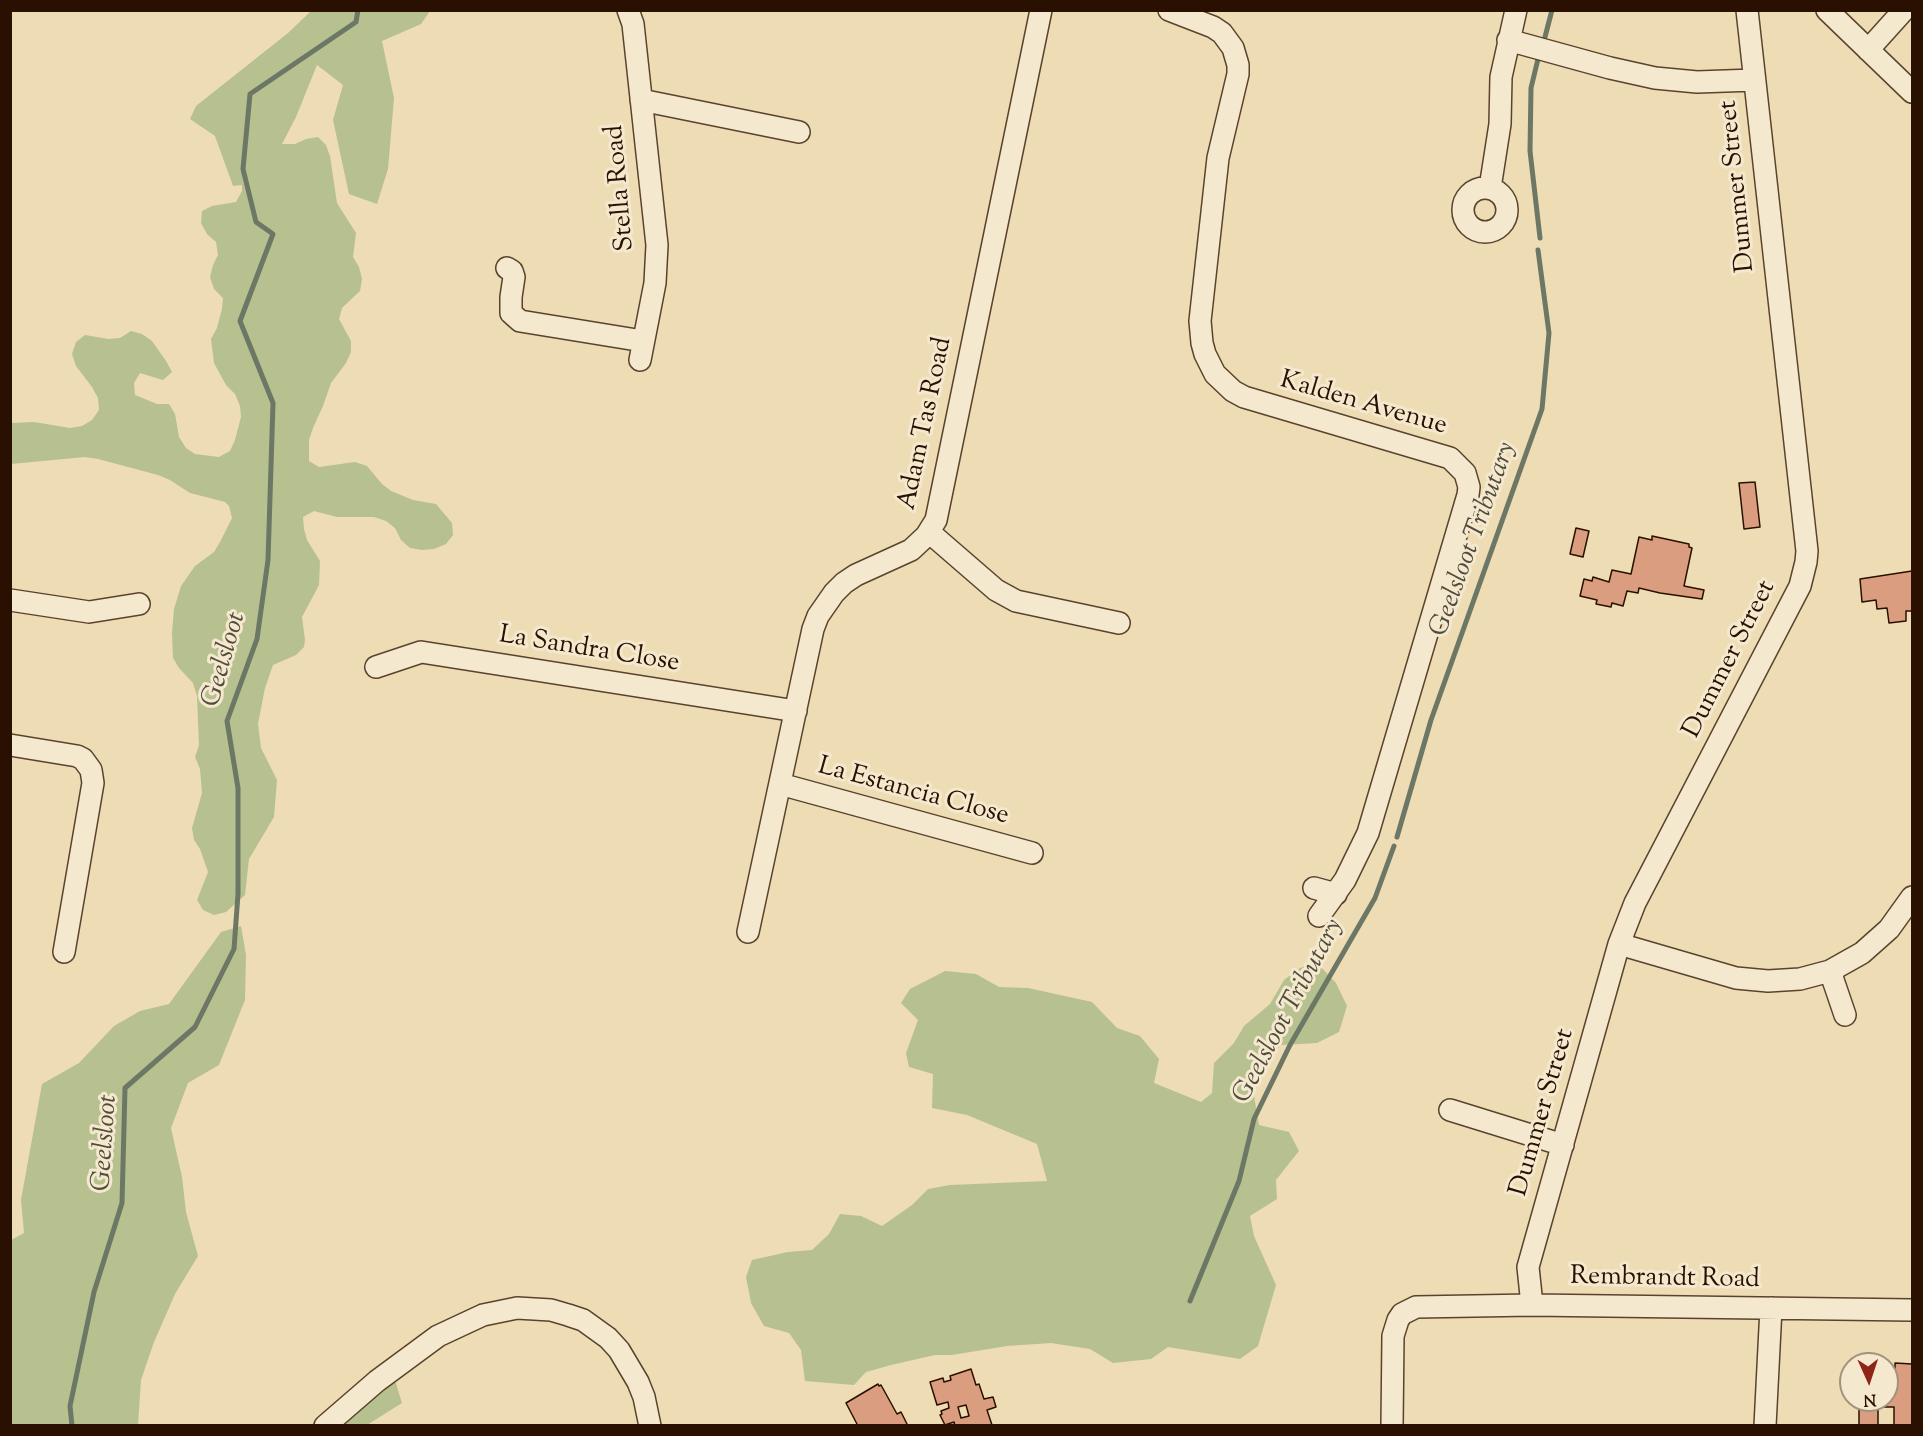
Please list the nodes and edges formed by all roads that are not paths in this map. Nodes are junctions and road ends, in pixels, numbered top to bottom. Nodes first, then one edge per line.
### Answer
1 (628, 10) edge
2 (1041, 10) edge
3 (1169, 10) edge
4 (1516, 10) edge
5 (1747, 10) edge
6 (1827, 10) edge
7 (1904, 10) edge
8 (1508, 40) junction
9 (1868, 50) junction
10 (1754, 80) junction
11 (1912, 92) edge
12 (641, 100) junction
13 (799, 132) dead end
14 (1490, 188) dead end
15 (507, 268) dead end
16 (929, 532) junction
17 (10, 600) edge
18 (139, 604) dead end
19 (1119, 623) dead end
20 (376, 667) dead end
21 (796, 711) junction
22 (10, 745) edge
23 (780, 784) junction
24 (1032, 853) dead end
25 (1314, 888) dead end
26 (1336, 894) junction
27 (1912, 897) edge
28 (1319, 916) dead end
29 (748, 932) dead end
30 (1619, 944) junction
31 (64, 952) dead end
32 (1830, 970) junction
33 (1845, 1015) dead end
34 (1450, 1110) dead end
35 (1563, 1145) junction
36 (1532, 1305) junction
37 (1771, 1308) junction
38 (1912, 1310) edge
39 (325, 1425) edge
40 (650, 1425) edge
41 (1392, 1425) edge
42 (1765, 1425) edge

1 - 12 street, Stella Road
2 - 16 street, Adam Tas Road
3 - 26 street, Kalden Avenue
4 - 8 street
5 - 10 street, Dummer Street
6 - 9 street
7 - 9 street
8 - 10 street
8 - 14 street
9 - 11 street
10 - 30 street, Dummer Street
12 - 13 street
12 - 15 street, Stella Road
16 - 19 street
16 - 21 street, Adam Tas Road
17 - 18 street
20 - 21 street, La Sandra Close
21 - 23 street, Adam Tas Road
22 - 31 street
23 - 24 street, La Estancia Close
23 - 29 street, Adam Tas Road
25 - 26 street
26 - 28 street, Kalden Avenue
27 - 32 street
30 - 32 street
30 - 35 street, Dummer Street
32 - 33 street
34 - 35 street
35 - 36 street, Dummer Street
36 - 37 street, Rembrandt Road
36 - 41 street, Rembrandt Road
37 - 38 street, Rembrandt Road
37 - 42 street
39 - 40 street

